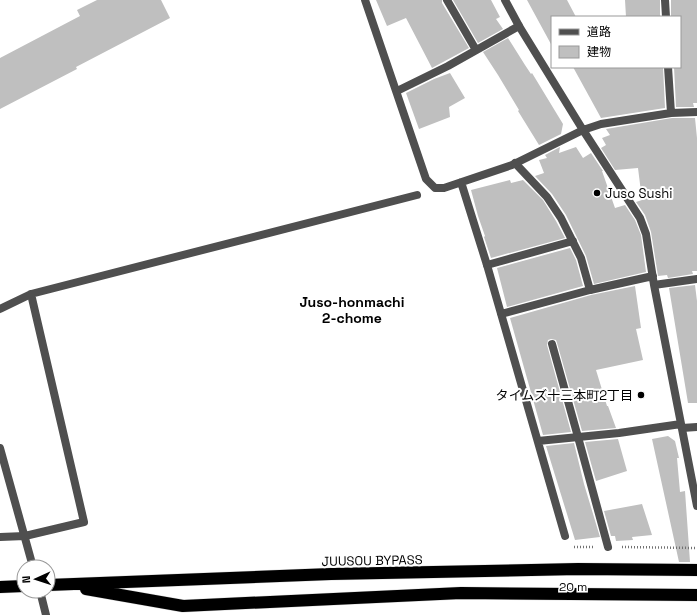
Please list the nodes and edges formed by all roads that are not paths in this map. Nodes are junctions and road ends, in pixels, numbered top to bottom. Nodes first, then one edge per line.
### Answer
1 (365, 0) edge
2 (447, 0) edge
3 (505, 0) edge
4 (665, 0) edge
5 (666, 16) edge
6 (519, 26) junction
7 (476, 50) junction
8 (668, 68) edge
9 (397, 91) junction
10 (697, 112) edge
11 (671, 114) junction
12 (583, 130) junction
13 (515, 163) junction
14 (461, 182) junction
15 (417, 195) dead end
16 (573, 241) junction
17 (487, 265) junction
18 (653, 276) junction
19 (697, 279) edge
20 (654, 285) junction
21 (590, 290) junction
22 (30, 294) junction
23 (0, 309) edge
24 (501, 314) junction
25 (552, 344) dead end
26 (682, 426) junction
27 (697, 427) edge
28 (578, 437) junction
29 (538, 441) junction
30 (0, 448) edge
31 (697, 506) edge
32 (25, 536) junction
33 (565, 536) dead end
34 (0, 537) edge
35 (608, 547) road end
36 (31, 559) edge
37 (697, 570) edge
38 (56, 584) edge
39 (64, 584) junction
40 (16, 586) edge
41 (0, 587) edge
42 (697, 595) edge
43 (42, 599) edge
44 (46, 615) edge

1 - 9 street
2 - 7 street
3 - 6 street
4 - 5 street
6 - 7 street
6 - 12 street
7 - 9 street
8 - 11 street
9 - 14 street
10 - 11 street
11 - 12 street
12 - 13 street
12 - 18 street
13 - 14 street
13 - 16 street
14 - 17 street
15 - 22 street
16 - 17 street
16 - 21 street
17 - 24 street
18 - 20 street
18 - 21 street
19 - 20 street
20 - 26 street
21 - 24 street
22 - 23 street
22 - 32 street
24 - 29 street
25 - 28 street
26 - 27 street
26 - 28 street
26 - 31 street
28 - 29 street
28 - 35 street
29 - 33 street
30 - 32 street
32 - 34 street
32 - 36 street
37 - 39 highway, JUUSOU BYPASS
38 - 39 highway, JUUSOU BYPASS
39 - 42 highway
40 - 41 highway
43 - 44 street

